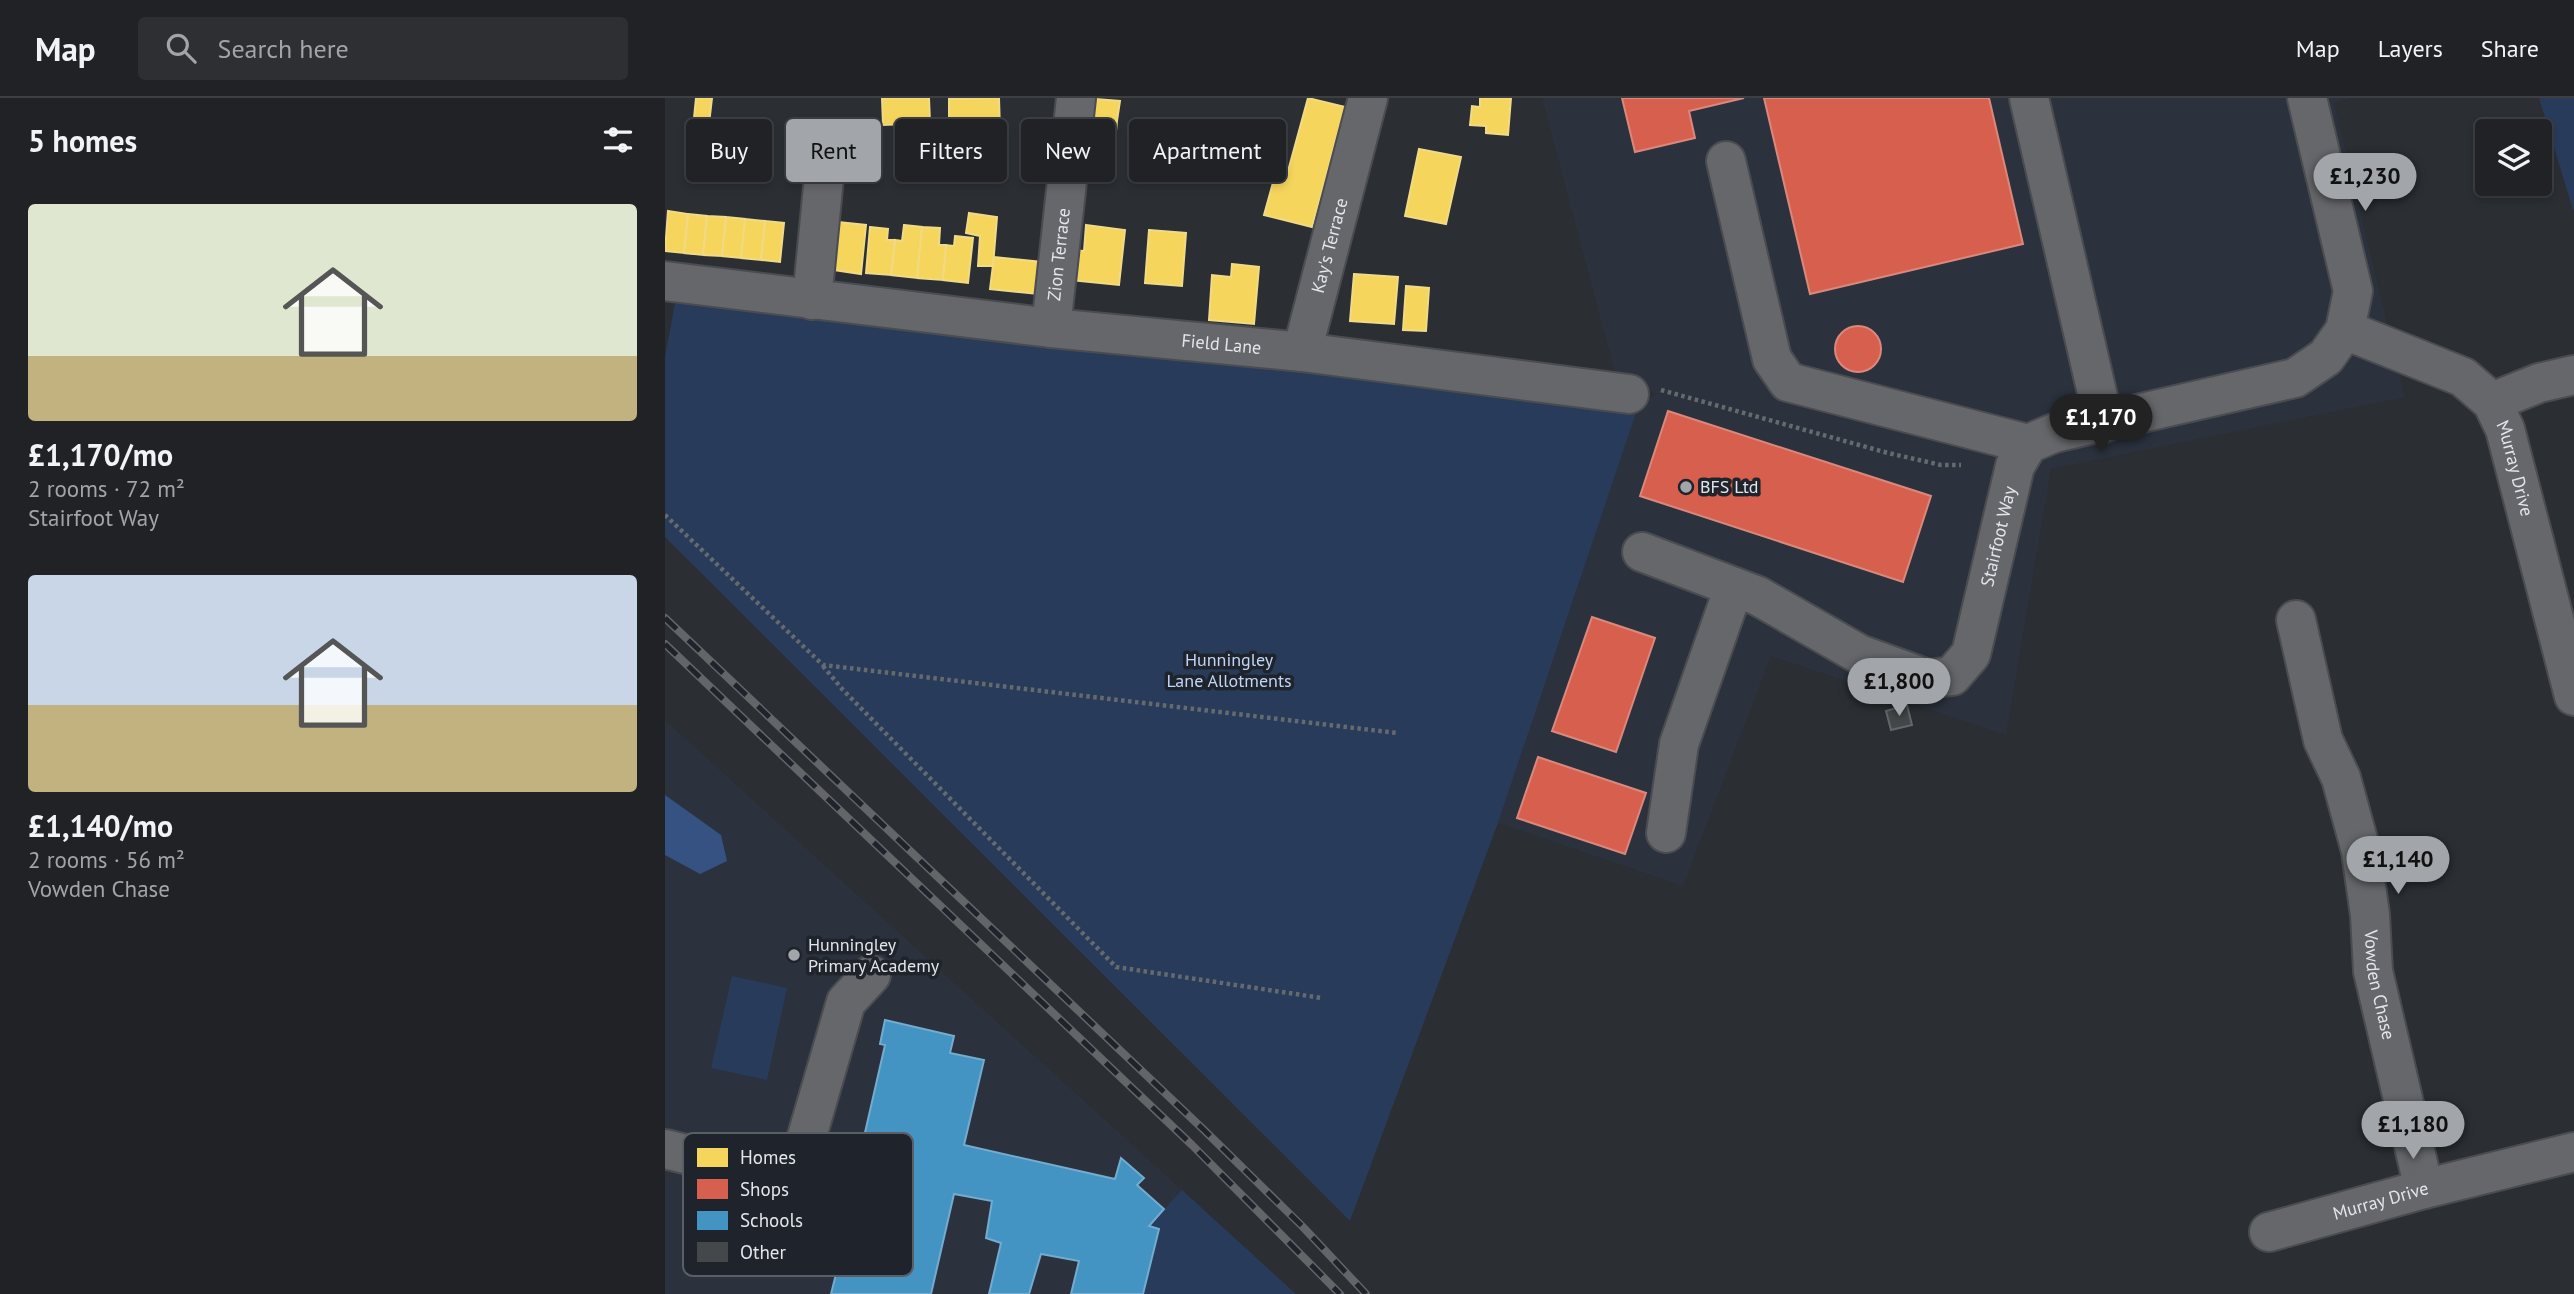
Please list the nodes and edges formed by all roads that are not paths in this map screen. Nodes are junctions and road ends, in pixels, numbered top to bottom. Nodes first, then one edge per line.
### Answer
1 (1076, 98) edge
2 (1368, 98) edge
3 (2029, 98) edge
4 (2307, 98) edge
5 (1726, 162) dead end
6 (824, 182) edge
7 (665, 281) edge
8 (812, 300) junction
9 (1051, 328) junction
10 (2345, 330) junction
11 (1302, 352) junction
12 (2574, 374) edge
13 (1629, 394) road end
14 (2492, 402) junction
15 (2104, 423) junction
16 (2022, 455) junction
17 (1642, 552) dead end
18 (1734, 586) junction
19 (2296, 620) dead end
20 (2574, 696) edge
21 (1666, 833) dead end
22 (871, 975) dead end
23 (808, 1133) edge
24 (665, 1149) edge
25 (2574, 1152) edge
26 (683, 1153) edge
27 (2424, 1189) junction
28 (2269, 1232) dead end

1 - 9 street, Zion Terrace
2 - 11 street, Kay's Terrace
3 - 15 street
4 - 10 street
5 - 16 street
6 - 8 street
7 - 8 street, Field Lane
8 - 9 street, Field Lane
9 - 11 street, Field Lane
10 - 14 street, Murray Drive
10 - 15 street
11 - 13 street, Field Lane
12 - 14 street
14 - 20 street, Murray Drive
15 - 16 street
16 - 18 street, Stairfoot Way
17 - 18 street
18 - 21 street
19 - 27 street, Vowden Chase
22 - 23 street
24 - 26 street
25 - 27 street, Murray Drive
27 - 28 street, Murray Drive

